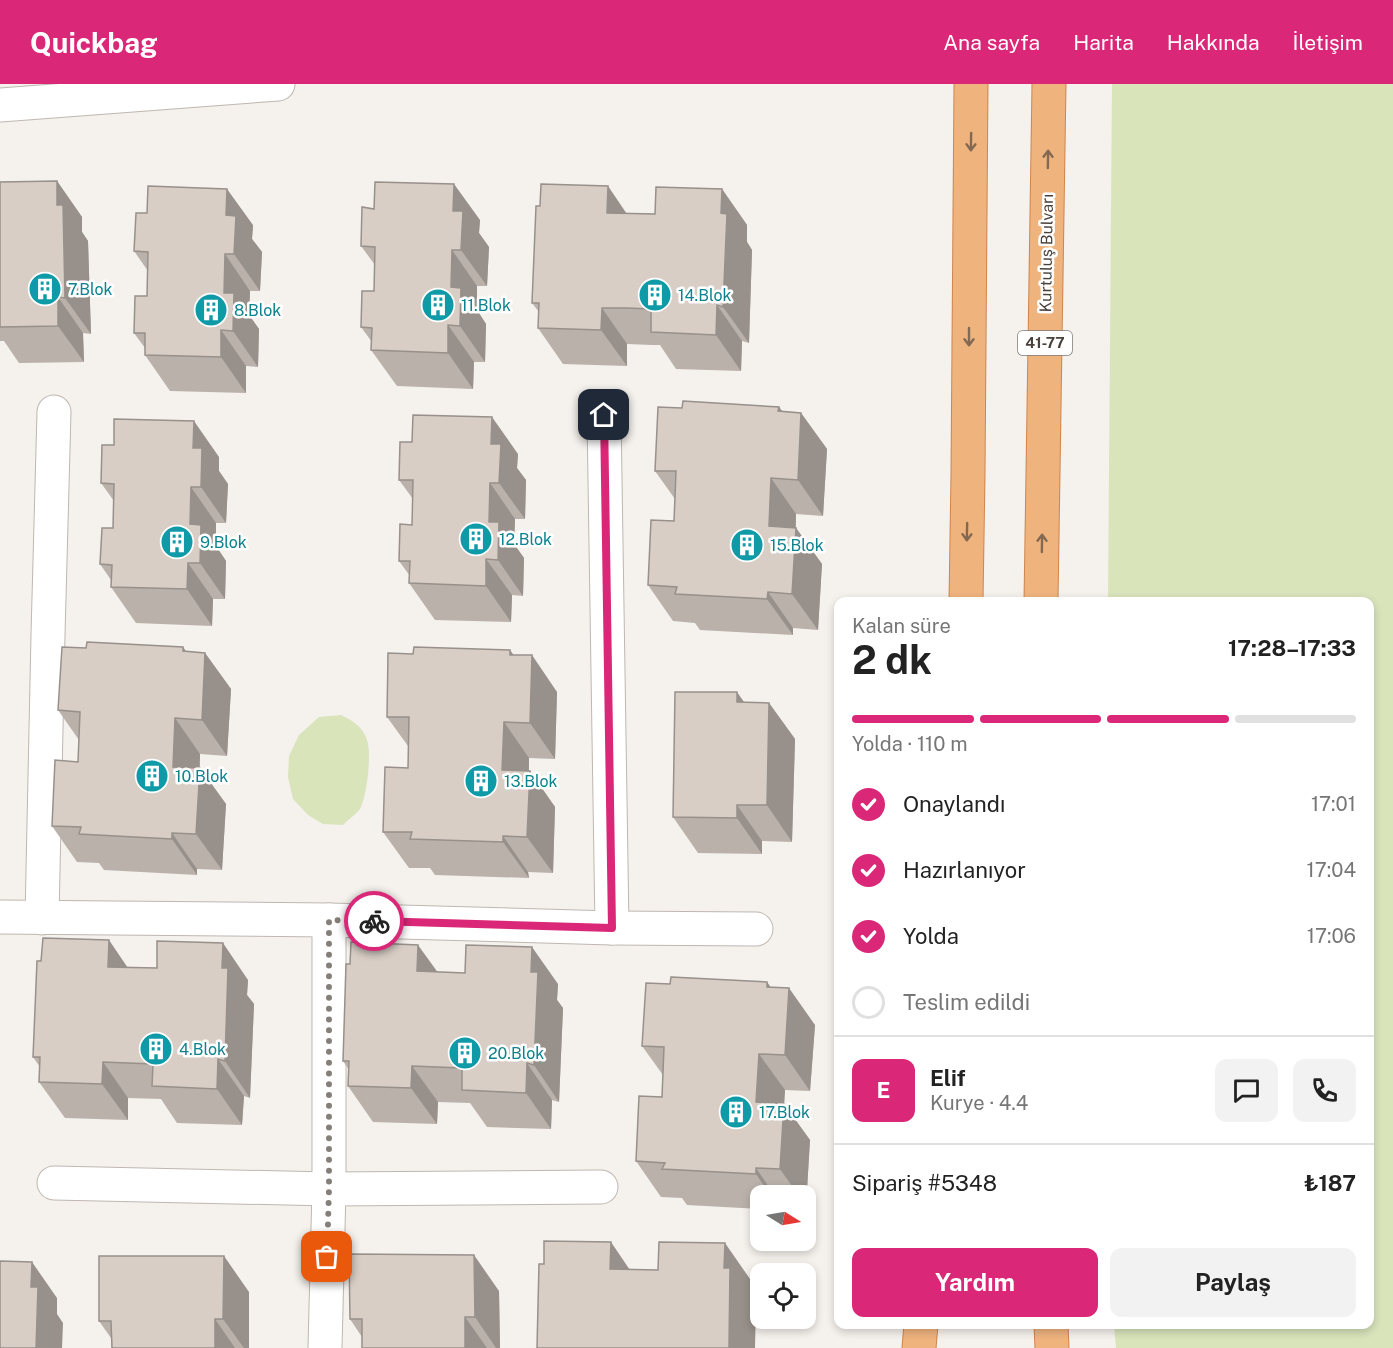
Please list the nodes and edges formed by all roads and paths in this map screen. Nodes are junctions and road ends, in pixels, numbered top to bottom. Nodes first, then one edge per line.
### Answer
1 (278, 84) edge
2 (971, 84) edge
3 (1049, 84) edge
4 (0, 105) edge
5 (54, 412) dead end
6 (604, 415) dead end
7 (966, 597) edge
8 (1041, 597) edge
9 (0, 917) edge
10 (42, 918) junction
11 (329, 920) junction
12 (612, 928) junction
13 (756, 929) dead end
14 (54, 1183) dead end
15 (601, 1187) dead end
16 (329, 1189) junction
17 (921, 1329) edge
18 (1051, 1329) edge
19 (326, 1348) edge
20 (919, 1348) edge
21 (1052, 1348) edge

1 - 4 street
2 -> 7 highway
8 -> 3 highway, Kurtuluş Bulvarı / 41-77
5 - 10 street
6 - 12 street
9 - 10 street
10 - 11 street
11 - 12 street
11 - 16 street
12 - 13 street
14 - 16 street
15 - 16 street
16 - 19 street
17 - 20 highway
18 - 21 highway

